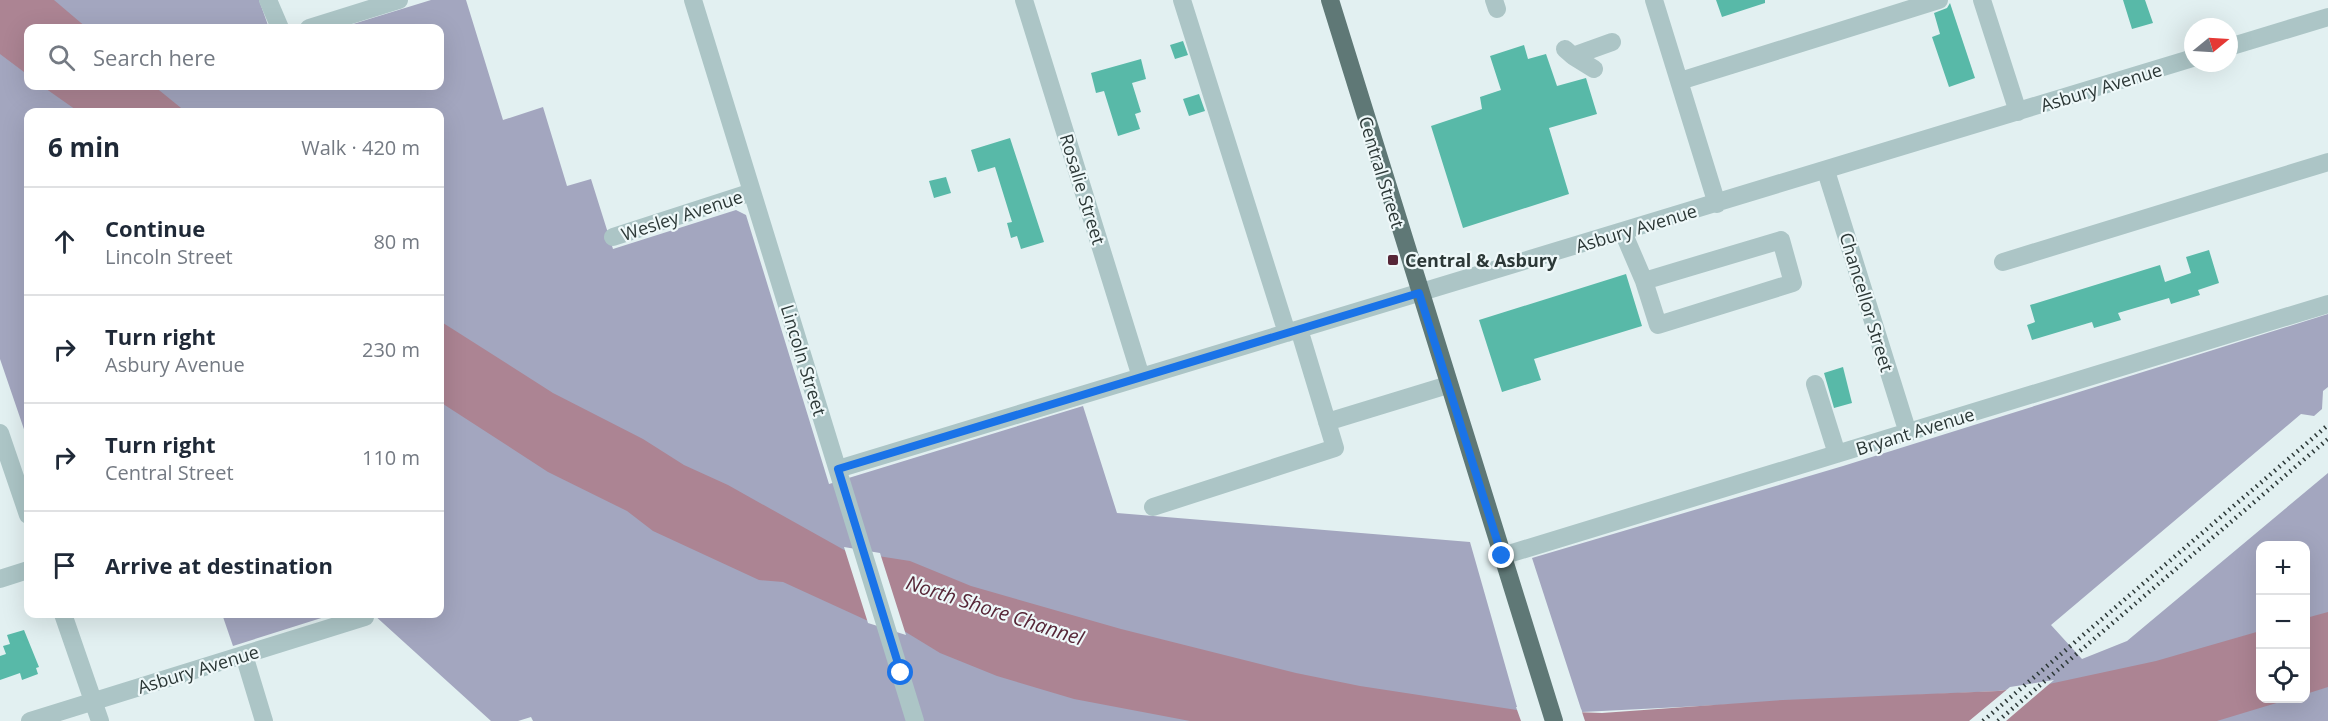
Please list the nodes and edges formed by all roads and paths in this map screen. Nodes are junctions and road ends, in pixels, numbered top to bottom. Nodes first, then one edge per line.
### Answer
1 (268, 0) edge
2 (399, 0) edge
3 (693, 0) edge
4 (1024, 0) edge
5 (1182, 0) edge
6 (1330, 0) edge
7 (1654, 0) edge
8 (1939, 0) edge
9 (1982, 0) edge
10 (2328, 17) edge
11 (278, 24) edge
12 (322, 24) edge
13 (1612, 42) dead end
14 (2238, 44) edge
15 (2184, 61) edge
16 (1594, 69) dead end
17 (1680, 81) junction
18 (2018, 112) junction
19 (2328, 162) edge
20 (1826, 171) junction
21 (752, 192) junction
22 (1717, 204) junction
23 (1623, 232) junction
24 (613, 237) dead end
25 (2003, 262) dead end
26 (1644, 281) junction
27 (1419, 293) junction
28 (2328, 304) edge
29 (1293, 331) junction
30 (1141, 377) junction
31 (1815, 384) dead end
32 (1448, 385) junction
33 (1327, 422) junction
34 (0, 433) edge
35 (1908, 433) junction
36 (1837, 454) junction
37 (838, 469) junction
38 (24, 503) edge
39 (1154, 507) dead end
40 (1502, 556) junction
41 (24, 571) edge
42 (0, 579) edge
43 (64, 618) edge
44 (362, 618) edge
45 (244, 655) junction
46 (93, 701) junction
47 (30, 721) edge
48 (100, 721) edge
49 (264, 721) edge
50 (915, 721) edge
51 (1554, 721) edge

1 - 11 street
2 - 12 street
3 - 21 street, Lincoln Street
4 - 30 street, Rosalie Street
5 - 29 street
6 - 27 main road, Central Street
7 - 17 street
8 - 17 street
9 - 18 street
10 - 14 street
13 - 16 street
15 - 18 street, Asbury Avenue
17 - 22 street
18 - 20 street, Asbury Avenue
19 - 25 street
20 - 22 street, Asbury Avenue
20 - 35 street, Chancellor Street
21 - 24 street, Wesley Avenue
21 - 37 street, Lincoln Street
22 - 23 street, Asbury Avenue
23 - 26 street
23 - 27 street, Asbury Avenue
26 - 26 street
27 - 29 street, Asbury Avenue
27 - 32 main road, Central Street
28 - 35 street, Bryant Avenue
29 - 30 street, Asbury Avenue
29 - 33 street
30 - 37 street, Asbury Avenue
31 - 36 street
32 - 33 street
32 - 40 main road, Central Street
33 - 39 street
34 - 38 street
35 - 36 street, Bryant Avenue
36 - 40 street, Bryant Avenue
37 - 50 street, Lincoln Street
40 - 51 main road, Central Street
41 - 42 street
43 - 46 street
44 - 45 street, Asbury Avenue
45 - 46 street, Asbury Avenue
45 - 49 street
46 - 47 street, Asbury Avenue
46 - 48 street

